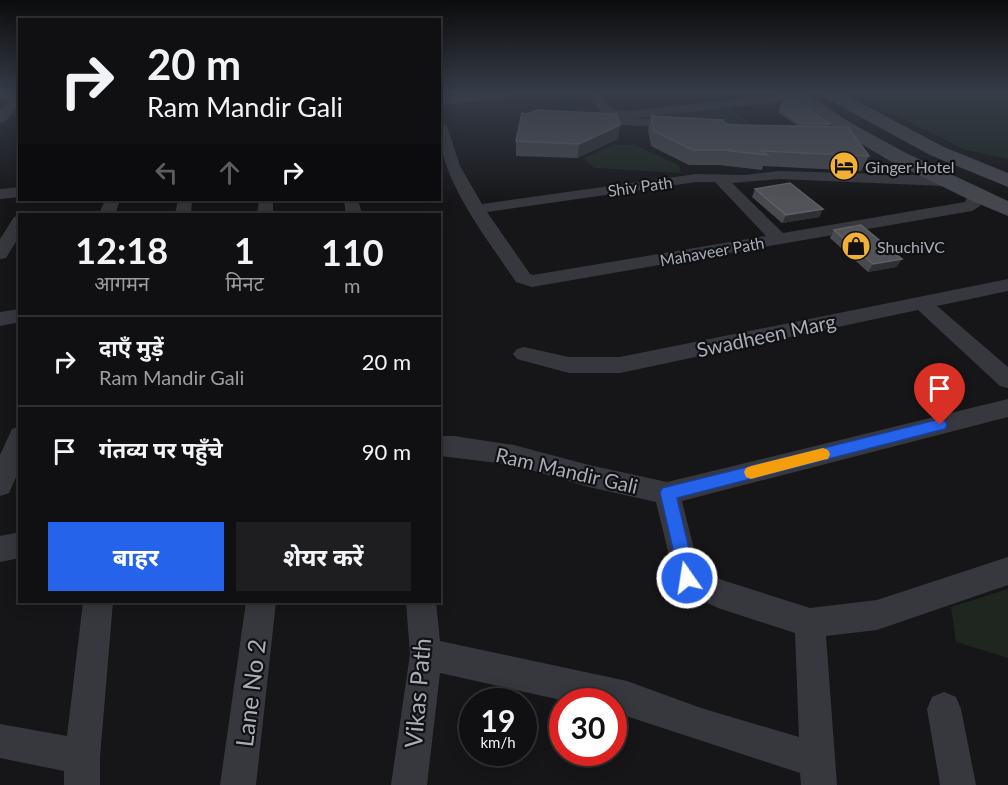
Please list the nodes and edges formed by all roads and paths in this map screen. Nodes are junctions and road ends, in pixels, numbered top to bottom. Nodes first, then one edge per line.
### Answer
1 (851, 130) edge
2 (863, 130) edge
3 (882, 130) edge
4 (897, 130) edge
5 (910, 130) edge
6 (441, 133) edge
7 (826, 134) edge
8 (860, 136) junction
9 (446, 167) edge
10 (1005, 175) edge
11 (719, 178) junction
12 (944, 181) junction
13 (1008, 191) edge
14 (18, 192) edge
15 (0, 195) edge
16 (975, 195) junction
17 (1008, 202) edge
18 (477, 209) junction
19 (1008, 209) edge
20 (18, 223) edge
21 (779, 239) junction
22 (0, 254) edge
23 (1008, 285) edge
24 (921, 303) junction
25 (18, 315) edge
26 (0, 319) edge
27 (524, 354) dead end
28 (1008, 380) edge
29 (1008, 408) edge
30 (18, 441) edge
31 (441, 446) edge
32 (0, 485) edge
33 (668, 493) junction
34 (18, 545) edge
35 (0, 549) edge
36 (1008, 571) edge
37 (99, 603) edge
38 (261, 603) edge
39 (421, 603) edge
40 (810, 623) junction
41 (426, 654) junction
42 (944, 710) dead end
43 (0, 741) edge
44 (82, 771) edge
45 (819, 773) edge
46 (238, 785) edge
47 (408, 785) edge
48 (958, 785) edge

1 - 8 main road
2 - 17 main road
3 - 13 main road
4 - 10 main road
5 - 10 main road
6 - 9 street, Mahaveer Path
7 - 8 street
8 - 12 main road
9 - 18 street, Mahaveer Path
11 - 12 street, Shiv Path
11 - 18 street, Shiv Path
11 - 21 street
12 - 16 main road
14 - 15 street
16 - 19 main road
16 - 21 street, Mahaveer Path
18 - 21 street, Mahaveer Path
20 - 22 street
23 - 24 street, Swadheen Marg
24 - 27 street, Swadheen Marg
24 - 28 street
25 - 26 street
29 - 33 street, Ram Mandir Gali
30 - 32 street
31 - 33 street, Ram Mandir Gali
33 - 40 street
34 - 35 street
36 - 40 street
37 - 44 street
38 - 46 street, Lane No 2
39 - 41 street, Vikas Path
40 - 45 street
41 - 45 street
41 - 47 street, Vikas Path
42 - 48 street
43 - 44 street

